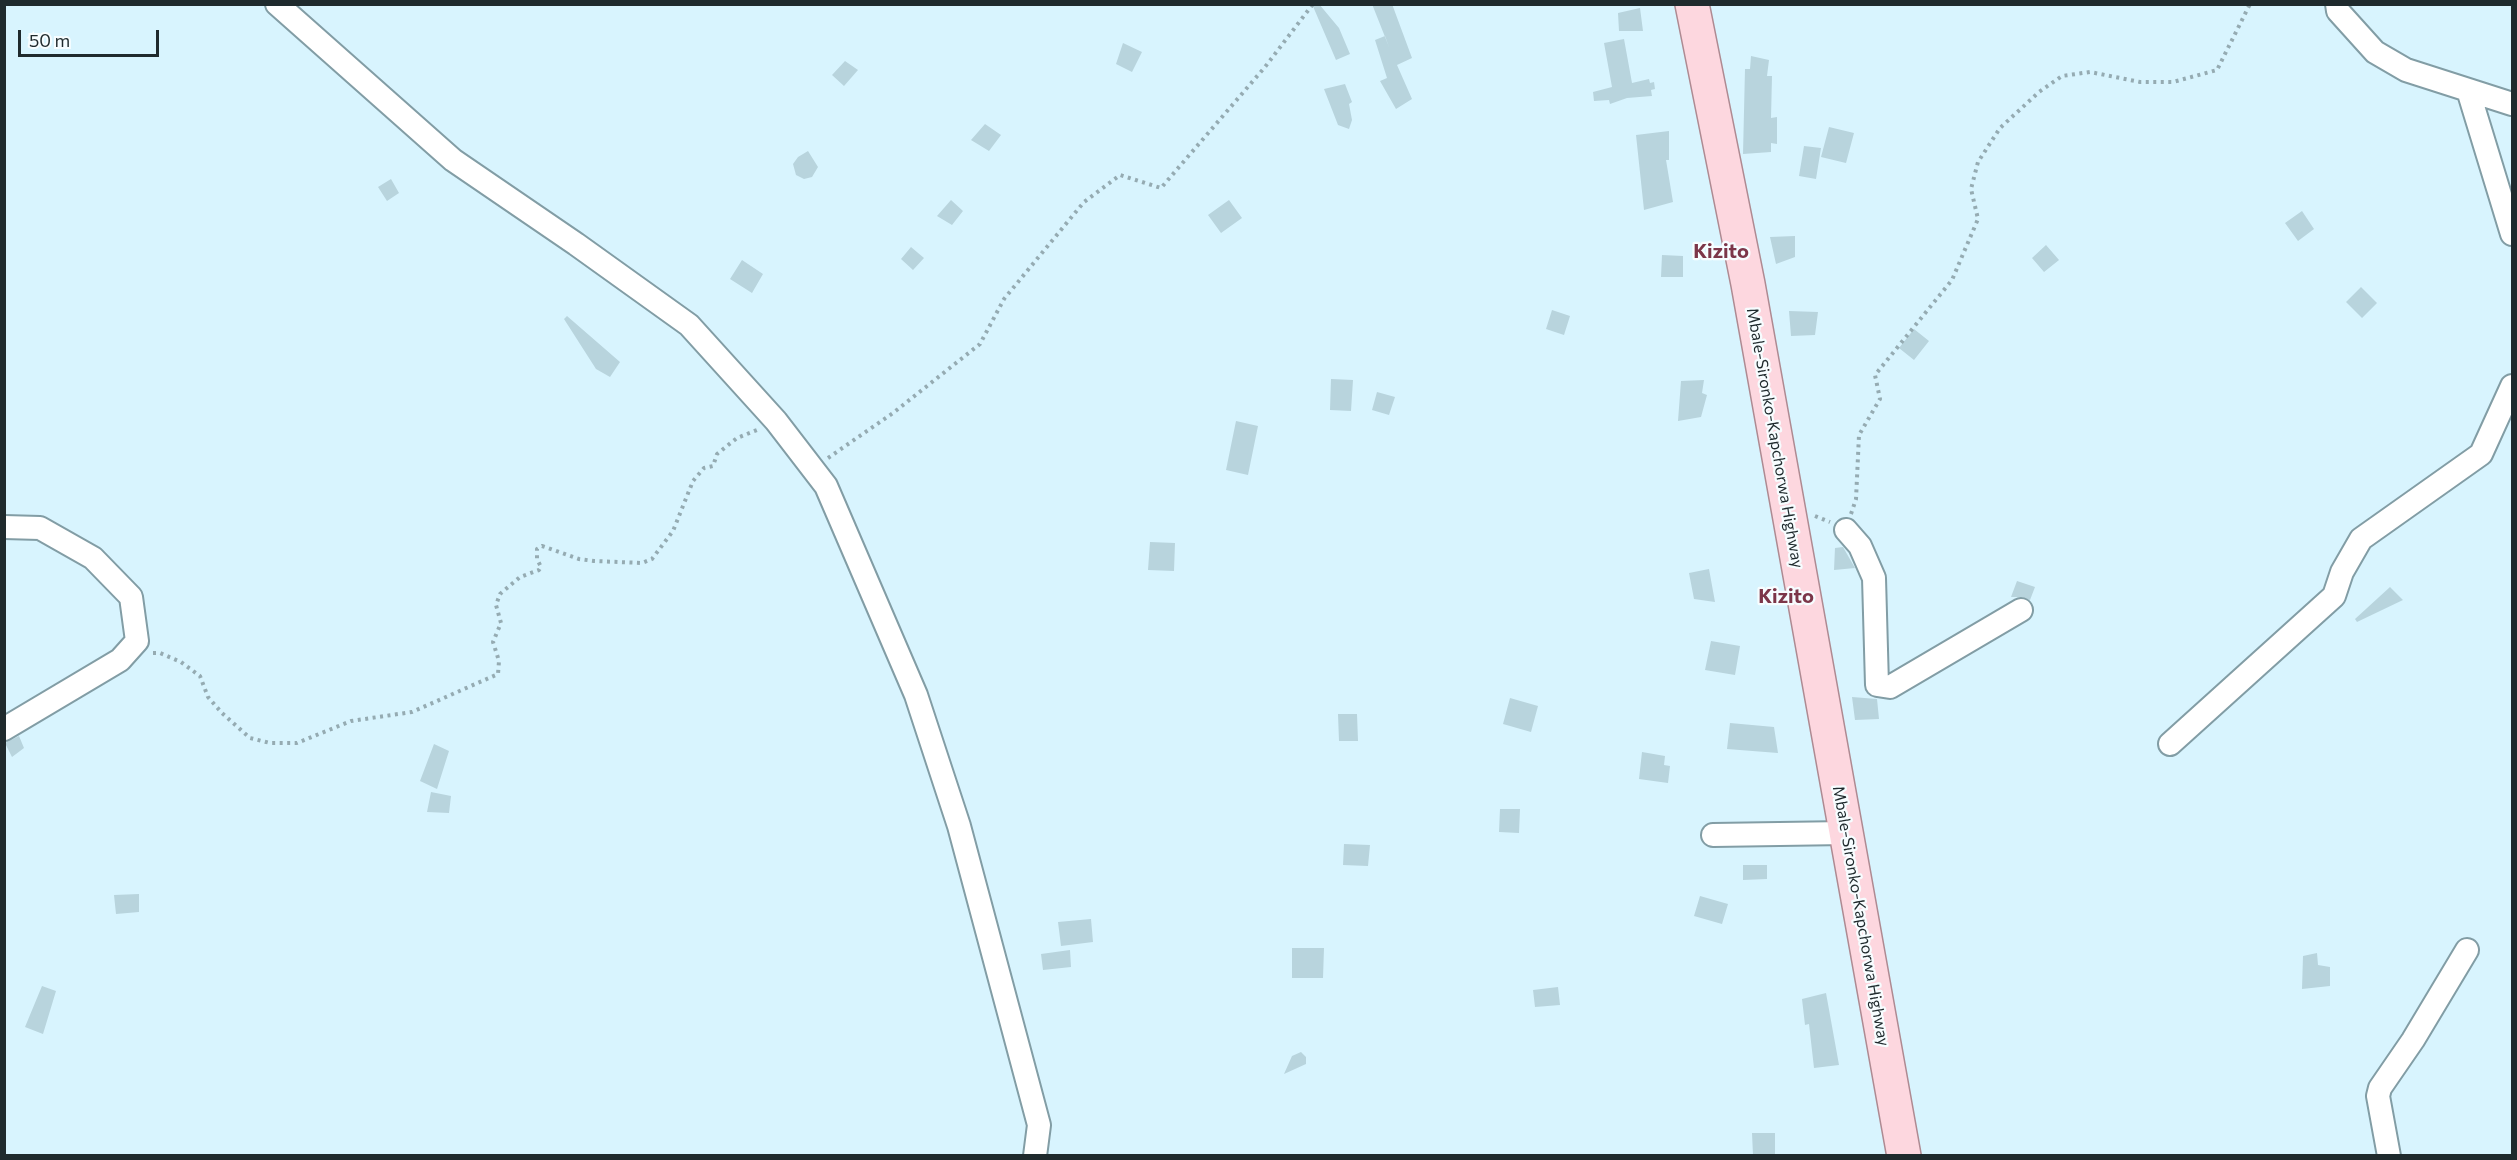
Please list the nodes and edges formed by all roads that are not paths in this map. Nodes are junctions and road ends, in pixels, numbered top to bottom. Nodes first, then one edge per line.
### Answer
1 (277, 4) edge
2 (1692, 4) edge
3 (2337, 4) edge
4 (2468, 90) junction
5 (2512, 104) edge
6 (2512, 234) edge
7 (2510, 392) edge
8 (4, 527) edge
9 (1846, 530) road end
10 (2021, 610) dead end
11 (4, 729) edge
12 (2170, 744) dead end
13 (1846, 833) junction
14 (1713, 835) dead end
15 (2467, 950) dead end
16 (1035, 1155) edge
17 (1904, 1155) edge
18 (2389, 1155) edge

1 - 16 street
2 - 13 main road, Mbale-Sironko-Kapchorwa Highway
3 - 4 street
4 - 5 street
4 - 6 street
7 - 12 street
8 - 11 street
9 - 10 street
13 - 14 street
13 - 17 main road, Mbale-Sironko-Kapchorwa Highway
15 - 18 street

